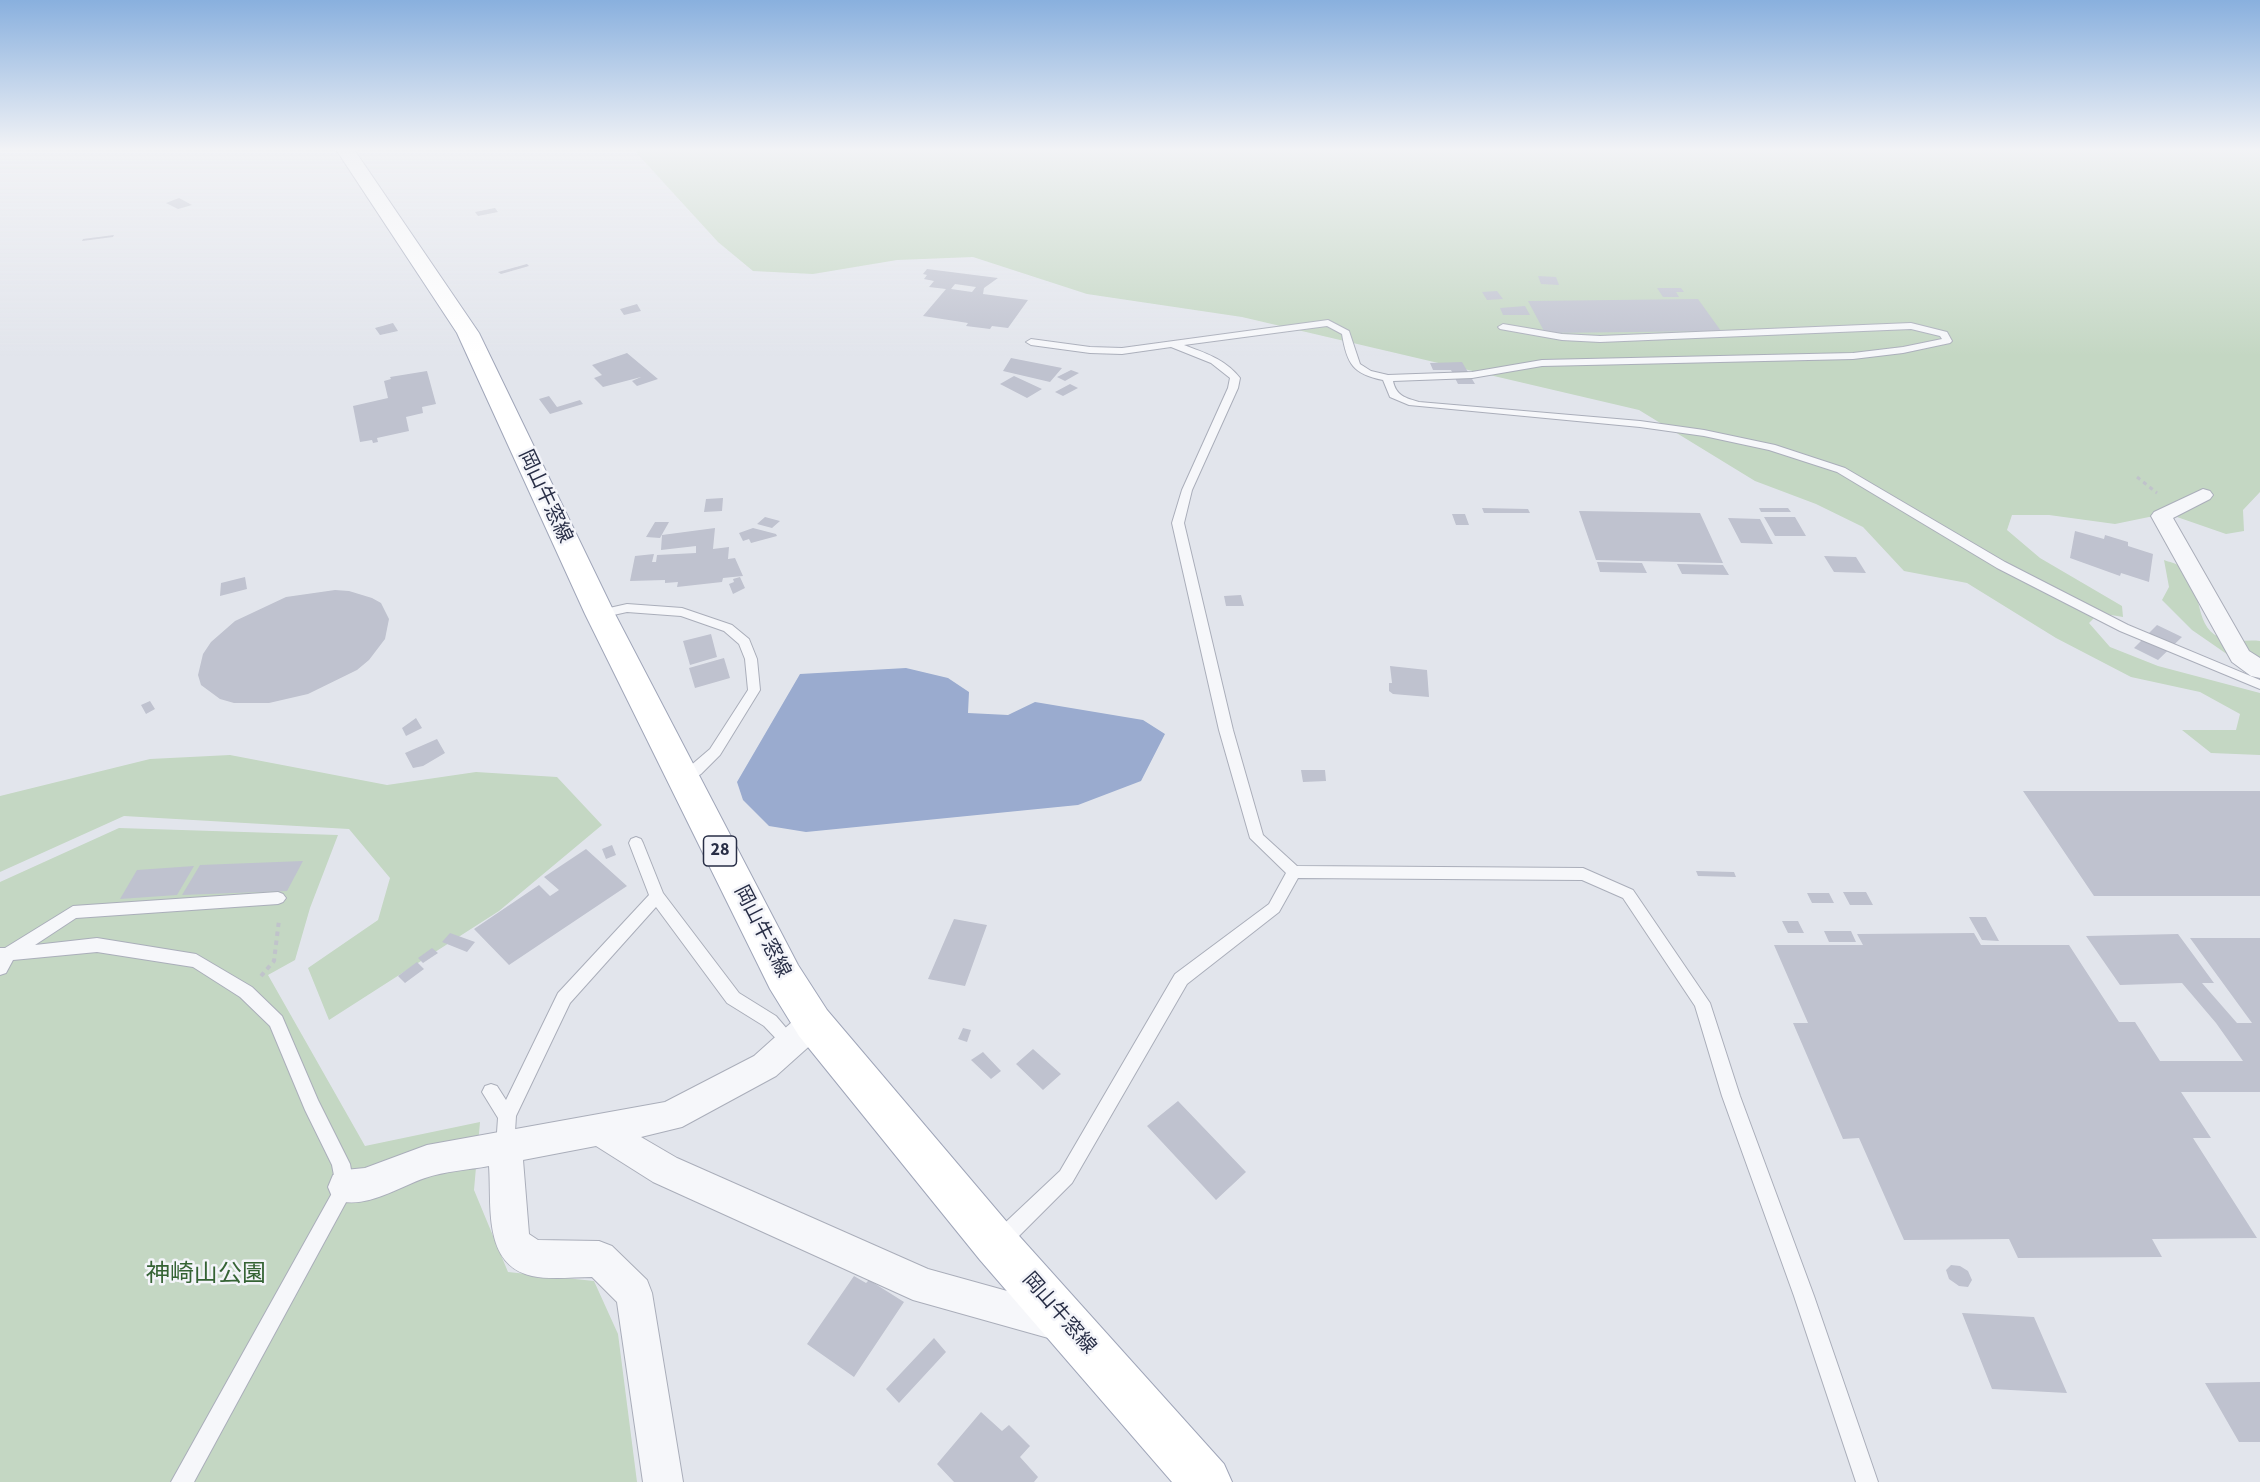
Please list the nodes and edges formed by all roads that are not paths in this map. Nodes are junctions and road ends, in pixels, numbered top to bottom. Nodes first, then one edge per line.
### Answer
1 (390, 217) edge
2 (1503, 327) dead end
3 (1031, 342) dead end
4 (1172, 344) junction
5 (1388, 378) junction
6 (2203, 495) dead end
7 (600, 614) junction
8 (2260, 670) edge
9 (2260, 686) edge
10 (683, 778) junction
11 (636, 843) dead end
12 (1294, 872) junction
13 (657, 896) junction
14 (278, 898) dead end
15 (3, 959) edge
16 (802, 1033) junction
17 (491, 1092) dead end
18 (599, 1130) junction
19 (506, 1131) junction
20 (345, 1187) junction
21 (996, 1244) junction
22 (1068, 1324) junction
23 (182, 1482) edge
24 (663, 1482) edge
25 (1206, 1482) edge
26 (1867, 1482) edge

1 - 7 main road, 岡山牛窓線 / 28
2 - 5 lane
3 - 4 lane
4 - 5 lane
4 - 12 lane
5 - 9 lane
6 - 8 street
7 - 10 main road, 岡山牛窓線 / 28
7 - 10 lane
10 - 16 main road, 岡山牛窓線 / 28
11 - 13 lane
12 - 21 lane
12 - 26 lane
13 - 16 lane
13 - 19 lane
14 - 15 lane
15 - 20 lane
16 - 18 street
16 - 21 main road, 岡山牛窓線 / 28
17 - 19 lane
18 - 19 street
18 - 22 street
19 - 20 street
19 - 24 street
20 - 23 lane
21 - 22 main road, 岡山牛窓線 / 28
22 - 25 main road, 岡山牛窓線 / 28

